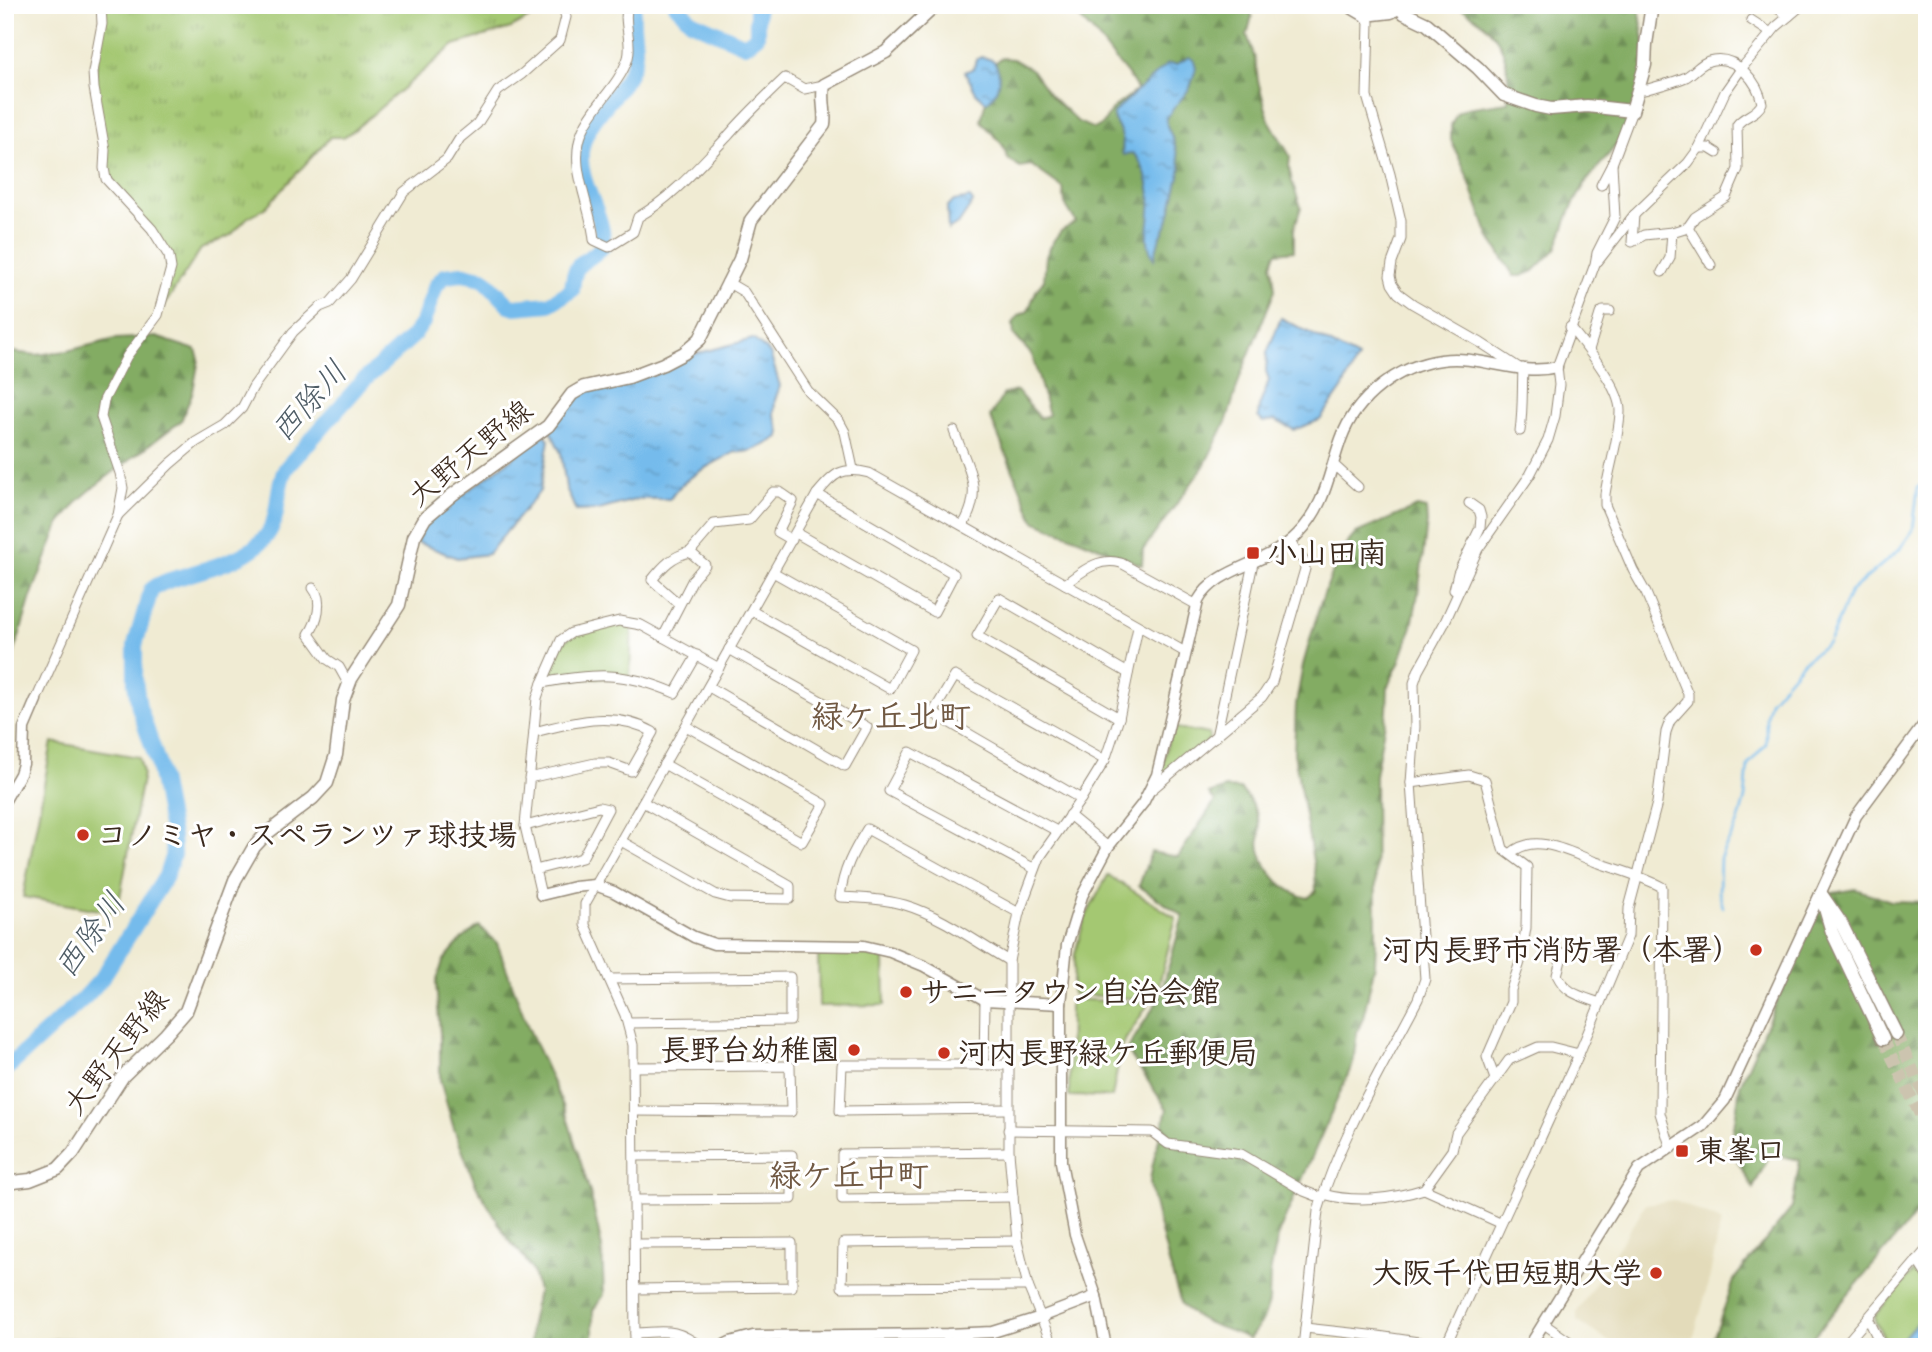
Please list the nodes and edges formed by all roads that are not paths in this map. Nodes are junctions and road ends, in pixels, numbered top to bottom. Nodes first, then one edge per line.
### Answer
1 (101, 5) edge
2 (562, 5) edge
3 (628, 5) edge
4 (936, 5) edge
5 (1348, 5) edge
6 (1652, 5) edge
7 (1772, 5) edge
8 (1802, 5) edge
9 (1365, 15) junction
10 (1789, 16) junction
11 (1751, 20) dead end
12 (1771, 33) junction
13 (1741, 69) junction
14 (824, 85) junction
15 (1638, 89) junction
16 (1632, 111) junction
17 (1699, 148) junction
18 (1717, 153) dead end
19 (1612, 164) junction
20 (1601, 185) dead end
21 (1634, 215) junction
22 (1688, 227) junction
23 (1672, 232) junction
24 (1595, 264) junction
25 (1711, 265) dead end
26 (1662, 272) dead end
27 (727, 282) junction
28 (1611, 311) dead end
29 (1570, 327) junction
30 (1588, 350) junction
31 (1557, 367) junction
32 (1521, 368) junction
33 (1520, 430) dead end
34 (954, 431) dead end
35 (1334, 465) junction
36 (853, 469) junction
37 (1358, 487) dead end
38 (817, 495) junction
39 (1469, 503) dead end
40 (118, 515) junction
41 (963, 525) junction
42 (794, 536) junction
43 (1290, 542) junction
44 (690, 552) junction
45 (1253, 563) junction
46 (773, 572) junction
47 (1065, 584) junction
48 (313, 588) dead end
49 (679, 604) junction
50 (1197, 605) junction
51 (752, 611) junction
52 (1138, 626) junction
53 (1440, 631) junction
54 (663, 637) junction
55 (729, 649) junction
56 (1185, 652) junction
57 (697, 655) junction
58 (719, 668) junction
59 (1128, 673) junction
60 (542, 683) junction
61 (349, 685) junction
62 (709, 687) junction
63 (36, 699) joint
64 (1119, 718) junction
65 (1927, 720) edge
66 (687, 726) junction
67 (534, 732) junction
68 (1216, 737) junction
69 (1105, 760) junction
70 (664, 764) junction
71 (529, 778) junction
72 (1411, 783) junction
73 (1150, 791) junction
74 (1081, 799) junction
75 (5, 800) edge
76 (643, 802) junction
77 (1069, 815) junction
78 (525, 826) junction
79 (1057, 831) junction
80 (621, 841) junction
81 (1108, 847) junction
82 (1510, 854) junction
83 (1035, 869) junction
84 (535, 870) junction
85 (1639, 876) junction
86 (595, 885) junction
87 (1821, 894) junction
88 (541, 895) joint
89 (1019, 912) junction
90 (1563, 953) dead end
91 (1009, 961) junction
92 (609, 979) junction
93 (985, 1000) junction
94 (1009, 1003) junction
95 (1600, 1003) junction
96 (1061, 1004) junction
97 (628, 1023) junction
98 (1896, 1034) tunnel mouth
99 (1883, 1039) tunnel mouth
100 (1579, 1054) junction
101 (984, 1065) junction
102 (1008, 1065) junction
103 (634, 1067) junction
104 (1495, 1079) junction
105 (1009, 1109) junction
106 (634, 1111) junction
107 (1061, 1129) junction
108 (1008, 1130) junction
109 (1670, 1146) junction
110 (1009, 1153) junction
111 (635, 1156) junction
112 (5, 1183) edge
113 (1424, 1189) junction
114 (1323, 1196) junction
115 (1013, 1197) junction
116 (635, 1200) junction
117 (1500, 1223) junction
118 (1017, 1241) junction
119 (635, 1244) junction
120 (1927, 1249) edge
121 (1917, 1260) junction
122 (1927, 1276) edge
123 (1028, 1286) junction
124 (635, 1289) junction
125 (1096, 1296) junction
126 (1041, 1317) junction
127 (1868, 1318) junction
128 (1544, 1324) junction
129 (1305, 1328) junction
130 (635, 1333) junction
131 (792, 1341) edge
132 (635, 1347) edge
133 (701, 1347) edge
134 (720, 1347) edge
135 (1053, 1347) edge
136 (1106, 1347) edge
137 (1303, 1347) edge
138 (1445, 1347) edge
139 (1529, 1347) edge
140 (1577, 1347) edge
141 (1843, 1347) edge
142 (1882, 1347) edge

1 - 40 street
2 - 40 street
3 - 14 street
4 - 14 main road
5 - 9 main road
6 - 15 main road
7 - 10 street
8 - 10 street
9 - 16 main road
9 - 32 street
10 - 12 street
11 - 12 street
12 - 13 street
13 - 15 street
13 - 17 street
13 - 22 street
14 - 27 main road, 大野天野線
15 - 16 main road
16 - 19 street
17 - 18 street
17 - 21 street
19 - 20 street
19 - 24 street
21 - 23 street
21 - 24 street
22 - 23 street
22 - 25 street
23 - 26 street
24 - 29 street
27 - 36 street
27 - 61 main road, 大野天野線
28 - 30 street
29 - 30 street
29 - 31 street
30 - 85 street
31 - 32 street
31 - 53 street
32 - 33 street
32 - 35 street
34 - 41 street
35 - 37 street
35 - 43 street
36 - 38 street
36 - 41 street
38 - 42 street
38 - 42 street
39 - 53 street
40 - 63 street
41 - 47 street
42 - 44 street
42 - 46 street
43 - 45 street
43 - 68 street
44 - 49 street
44 - 49 street
45 - 50 street
45 - 68 street
46 - 51 street
46 - 51 street
47 - 50 street
47 - 52 street
48 - 61 street
49 - 54 street
50 - 56 street
51 - 55 street
52 - 56 street
52 - 59 street
53 - 72 street
54 - 57 street
54 - 60 street
55 - 58 street
55 - 62 street
56 - 73 street
57 - 58 street
57 - 60 street
58 - 62 street
59 - 64 street
59 - 64 street
60 - 67 street
61 - 112 main road, 大野天野線
62 - 66 street
63 - 75 street
64 - 69 street
65 - 87 street
66 - 70 street
66 - 70 street
67 - 71 street
67 - 71 street
68 - 73 street
69 - 74 street
69 - 74 street
70 - 76 street
71 - 78 street
72 - 82 street
72 - 114 street
73 - 81 street
74 - 77 street
76 - 80 street
76 - 80 street
77 - 79 street
77 - 81 street
78 - 84 street
78 - 84 street
79 - 83 street
79 - 83 street
80 - 86 street
81 - 96 street
82 - 85 street
82 - 104 street
83 - 89 street
84 - 88 street
85 - 95 street
85 - 109 street
86 - 88 street
86 - 92 street
86 - 93 street
87 - 98 main road
87 - 99 main road
87 - 109 street
89 - 91 street
89 - 91 street
90 - 95 street
91 - 94 street
92 - 97 street
92 - 97 street
93 - 94 street
93 - 101 street
94 - 96 street
94 - 102 street
95 - 100 street
96 - 107 street
97 - 103 street
100 - 104 street
100 - 117 street
101 - 102 street
101 - 105 street
102 - 105 street
103 - 106 street
103 - 106 street
104 - 113 street
105 - 108 street
106 - 111 street
107 - 108 street
107 - 114 street
107 - 125 street
108 - 110 street
109 - 128 street
110 - 115 street
110 - 115 street
111 - 116 street
111 - 116 street
113 - 114 street
113 - 117 street
114 - 129 street
115 - 118 street
116 - 119 street
117 - 138 street
118 - 123 street
118 - 123 street
119 - 124 street
119 - 124 street
120 - 121 street
121 - 122 street
121 - 127 street
123 - 126 street
124 - 130 street
125 - 126 street
125 - 136 street
126 - 131 street
126 - 135 street
127 - 141 street
127 - 142 street
128 - 139 street
128 - 140 street
129 - 137 street
129 - 138 street
130 - 132 street
130 - 133 street
131 - 134 street

